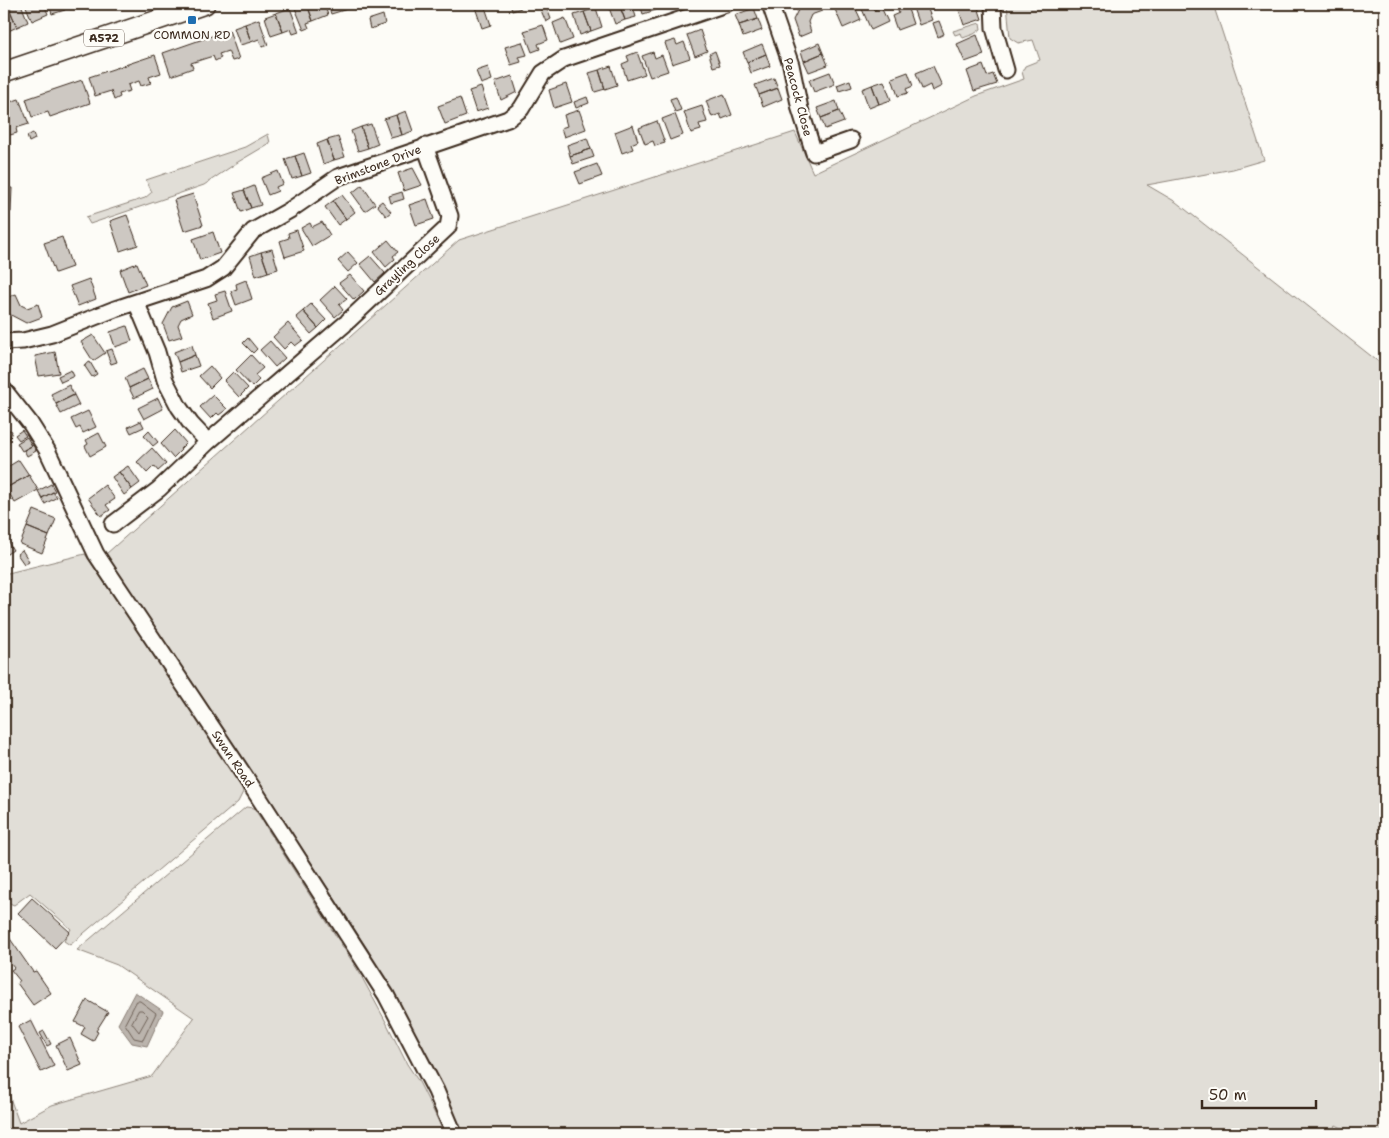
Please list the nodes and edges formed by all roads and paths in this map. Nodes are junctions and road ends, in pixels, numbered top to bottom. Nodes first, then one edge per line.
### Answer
1 (204, 4) edge
2 (726, 4) edge
3 (770, 4) edge
4 (993, 4) edge
5 (1006, 70) dead end
6 (4, 72) edge
7 (851, 140) dead end
8 (425, 146) junction
9 (136, 304) junction
10 (4, 342) edge
11 (4, 390) edge
12 (208, 442) junction
13 (113, 524) dead end
14 (454, 1134) edge

1 - 6 main road, A572
2 - 8 street, Brimstone Drive
3 - 7 street, Peacock Close
4 - 5 street
8 - 9 street, Brimstone Drive
8 - 12 street, Grayling Close
9 - 10 street, Brimstone Drive
9 - 12 street
11 - 14 street, Swan Road
12 - 13 street, Grayling Close

